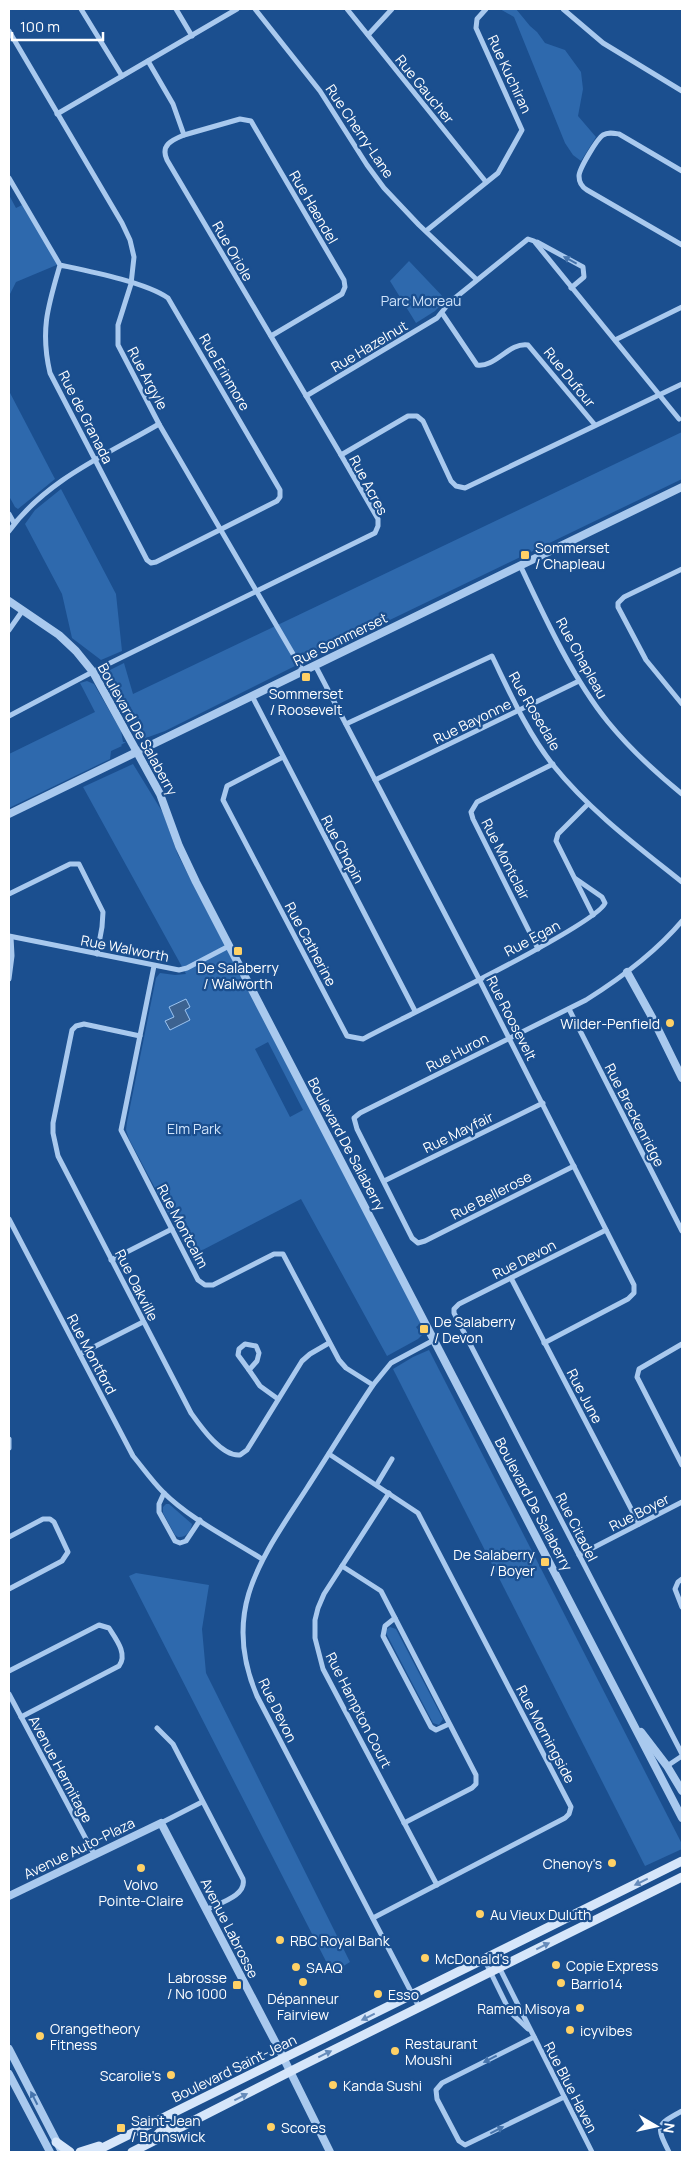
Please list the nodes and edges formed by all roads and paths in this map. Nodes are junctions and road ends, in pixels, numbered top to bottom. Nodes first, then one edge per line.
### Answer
1 (81, 9) edge
2 (176, 9) edge
3 (237, 9) edge
4 (255, 9) edge
5 (346, 9) edge
6 (392, 9) edge
7 (486, 9) edge
8 (563, 9) edge
9 (9, 31) edge
10 (192, 36) junction
11 (368, 36) junction
12 (148, 61) junction
13 (122, 76) junction
14 (682, 91) edge
15 (57, 114) junction
16 (184, 135) junction
17 (682, 171) edge
18 (9, 178) edge
19 (486, 182) junction
20 (426, 231) junction
21 (534, 241) junction
22 (682, 246) edge
23 (60, 264) junction
24 (476, 279) junction
25 (131, 284) junction
26 (571, 288) junction
27 (682, 307) edge
28 (442, 313) junction
29 (271, 336) junction
30 (615, 340) junction
31 (682, 384) edge
32 (660, 395) junction
33 (306, 396) junction
34 (679, 419) dead end
35 (159, 424) junction
36 (594, 425) junction
37 (341, 455) junction
38 (96, 461) junction
39 (682, 487) edge
40 (9, 514) edge
41 (14, 524) junction
42 (221, 530) junction
43 (9, 531) edge
44 (520, 565) junction
45 (682, 570) edge
46 (257, 593) junction
47 (9, 601) edge
48 (23, 610) junction
49 (9, 630) edge
50 (315, 665) junction
51 (303, 671) junction
52 (93, 672) junction
53 (579, 681) junction
54 (252, 696) junction
55 (682, 704) edge
56 (519, 710) junction
57 (9, 716) edge
58 (346, 724) junction
59 (138, 752) junction
60 (283, 757) junction
61 (553, 764) junction
62 (375, 780) junction
63 (682, 794) edge
64 (588, 804) junction
65 (9, 814) edge
66 (576, 879) junction
67 (682, 882) edge
68 (9, 894) edge
69 (593, 914) junction
70 (682, 921) edge
71 (10, 937) edge
72 (229, 946) junction
73 (538, 949) junction
74 (97, 954) junction
75 (154, 966) junction
76 (627, 972) junction
77 (9, 979) edge
78 (479, 979) junction
79 (569, 1009) junction
80 (416, 1011) junction
81 (140, 1036) junction
82 (509, 1038) junction
83 (682, 1078) edge
84 (543, 1103) junction
85 (574, 1166) junction
86 (384, 1181) junction
87 (9, 1219) edge
88 (172, 1229) junction
89 (606, 1230) junction
90 (682, 1230) edge
91 (418, 1243) joint
92 (111, 1260) junction
93 (511, 1278) junction
94 (454, 1309) joint
95 (143, 1322) junction
96 (434, 1340) junction
97 (330, 1343) junction
98 (544, 1343) junction
99 (682, 1344) edge
100 (80, 1354) junction
101 (249, 1370) junction
102 (373, 1385) junction
103 (278, 1399) junction
104 (9, 1439) edge
105 (9, 1448) edge
106 (329, 1454) junction
107 (392, 1459) dead end
108 (682, 1466) edge
109 (377, 1484) junction
110 (389, 1492) junction
111 (164, 1493) junction
112 (682, 1502) edge
113 (200, 1520) junction
114 (639, 1524) junction
115 (9, 1536) edge
116 (579, 1555) junction
117 (262, 1558) junction
118 (342, 1566) junction
119 (682, 1579) edge
120 (9, 1588) edge
121 (682, 1607) edge
122 (395, 1618) junction
123 (9, 1671) edge
124 (9, 1694) edge
125 (21, 1717) junction
126 (450, 1724) junction
127 (635, 1725) junction
128 (157, 1728) dead end
129 (682, 1755) edge
130 (667, 1766) junction
131 (682, 1791) edge
132 (202, 1802) junction
133 (682, 1818) edge
134 (161, 1823) junction
135 (404, 1824) junction
136 (94, 1854) junction
137 (682, 1861) edge
138 (682, 1877) edge
139 (437, 1885) junction
140 (9, 1896) edge
141 (206, 1910) junction
142 (373, 1918) junction
143 (493, 1955) junction
144 (484, 1959) junction
145 (499, 1967) junction
146 (490, 1972) junction
147 (413, 1994) junction
148 (419, 2007) junction
149 (530, 2031) junction
150 (534, 2037) junction
151 (9, 2049) edge
152 (284, 2059) junction
153 (290, 2072) junction
154 (9, 2074) edge
155 (564, 2097) junction
156 (682, 2111) edge
157 (172, 2114) junction
158 (56, 2142) junction
159 (114, 2142) junction
160 (148, 2144) junction
161 (50, 2152) edge
162 (62, 2152) edge
163 (70, 2152) edge
164 (80, 2152) edge
165 (94, 2152) edge
166 (132, 2152) edge
167 (330, 2152) edge
168 (592, 2152) edge
169 (669, 2152) edge

1 - 13 street
2 - 10 street
3 - 10 street
4 - 20 street, Rue Cherry-Lane
5 - 11 street, Rue Gaucher
6 - 11 street
7 - 19 street, Rue Kuchiran
8 - 14 street
9 - 15 street, Rue Argyle
10 - 12 street
11 - 19 street, Rue Gaucher
12 - 13 street
12 - 16 street
13 - 15 street
15 - 25 street, Rue Argyle
16 - 29 street, Rue Oriole
16 - 29 street, Rue Haendel
17 - 22 street
18 - 23 street
19 - 20 street, Rue Kuchiran
20 - 24 street, Rue Cherry-Lane
21 - 24 street, Rue Hazelnut
21 - 26 street
26 -> 21 street
23 - 25 street, Rue Erinmore
23 - 38 street, Rue de Granada
24 - 28 street, Rue Hazelnut
25 - 35 street, Rue Argyle
25 - 42 street, Rue Erinmore
26 - 30 street
27 - 30 street
28 - 33 street, Rue Hazelnut
28 - 36 street, Rue Dufour
29 - 33 street, Rue Oriole
30 - 32 street
31 - 32 street, Rue Acres
32 - 34 street
32 - 36 street, Rue Acres
33 - 37 street, Rue Oriole
35 - 38 street
35 - 42 street, Rue Argyle
36 - 37 street, Rue Acres
37 - 46 street, Rue Acres
38 - 41 street
38 - 42 street, Rue de Granada
39 - 44 street, Rue Sommerset
40 - 41 street
41 - 43 street
42 - 46 street, Rue Argyle
44 - 50 street, Rue Sommerset
44 - 53 street, Rue Chapleau
45 - 55 street
46 - 51 street, Rue Argyle
46 - 52 street, Rue Acres
47 - 48 street, Boulevard De Salaberry
48 - 49 street
48 - 52 street, Boulevard De Salaberry
50 - 51 street, Rue Sommerset
50 - 58 street, Rue Roosevelt
51 - 54 street, Rue Sommerset
52 - 57 street, Rue Acres
52 - 59 street, Boulevard De Salaberry
53 - 56 street, Rue Bayonne
53 - 63 street, Rue Chapleau
54 - 59 street, Rue Sommerset
54 - 60 street, Rue Chopin
56 - 58 street, Rue Rosedale
56 - 61 street, Rue Rosedale
56 - 62 street, Rue Bayonne
58 - 62 street, Rue Roosevelt
59 - 65 street, Rue Sommerset
59 - 72 street, Boulevard De Salaberry
60 - 80 street, Rue Chopin
60 - 80 street, Rue Catherine
61 - 64 street, Rue Rosedale
61 - 73 street, Rue Montclair
62 - 78 street, Rue Roosevelt
64 - 66 street
64 - 67 street, Rue Rosedale
66 - 69 street
66 - 69 street
68 - 74 street
69 - 73 street, Rue Egan
70 - 76 street, Rue Huron
71 - 74 street, Rue Walworth
71 - 77 street
72 - 75 street, Rue Walworth
72 - 96 street, Boulevard De Salaberry
73 - 78 street, Rue Egan
74 - 75 street, Rue Walworth
75 - 81 street, Rue Montcalm
76 - 79 street, Rue Huron
76 - 83 street
78 - 80 street, Rue Catherine
78 - 82 street, Rue Roosevelt
79 - 82 street, Rue Huron
79 - 90 street, Rue Breckenridge
81 - 88 street, Rue Montcalm
81 - 92 street, Rue Oakville
82 - 84 street, Rue Roosevelt
82 - 86 street, Rue Huron
84 - 85 street, Rue Roosevelt
84 - 86 street, Rue Mayfair
85 - 89 street, Rue Roosevelt
85 - 91 street, Rue Bellerose
86 - 91 street, Rue Huron
87 - 100 street, Rue Montford
88 - 92 street
88 - 97 street, Rue Montcalm
89 - 93 street, Rue Devon
89 - 98 street, Rue Roosevelt
92 - 95 street, Rue Oakville
93 - 94 street, Rue Devon
93 - 98 street, Rue June
94 - 116 street, Rue Citadel
95 - 100 street
95 - 103 street, Rue Oakville
96 - 102 street, Rue Devon
96 - 127 street, Boulevard De Salaberry
97 - 102 street, Rue Montcalm
97 - 103 street, Rue Oakville
98 - 114 street, Rue June
99 - 108 street
100 - 111 street, Rue Montford
101 - 101 street
101 - 103 street
102 - 106 street, Rue Devon
104 - 105 street
106 - 109 street, Rue Morningside
106 - 117 street, Rue Devon
107 - 109 street
109 - 110 street, Rue Morningside
110 - 118 street, Rue Hampton Court
110 - 139 street, Rue Morningside
111 - 113 street, Rue Montford
111 - 113 street
112 - 114 street, Rue Boyer
113 - 117 street, Rue Montford
114 - 116 street, Rue Boyer
115 - 120 street
116 - 129 street, Rue Citadel
117 - 142 street, Rue Devon
118 - 122 street
118 - 135 street, Rue Hampton Court
119 - 121 street
122 - 126 street
122 - 126 street
123 - 125 street
124 - 125 street, Avenue Hermitage
125 - 136 street, Avenue Hermitage
126 - 135 street
127 - 130 street, Boulevard De Salaberry
127 - 133 street, Boulevard De Salaberry
128 - 132 street
129 - 130 street
130 - 131 street, Boulevard De Salaberry
132 - 134 street
132 - 141 street
134 - 136 street, Avenue Auto-Plaza
134 - 141 street, Avenue Labrosse
135 - 139 street, Rue Hampton Court
136 - 140 street, Avenue Auto-Plaza
137 -> 143 main road, Boulevard Saint-Jean
145 -> 138 main road, Boulevard Saint-Jean
139 - 142 street, Rue Morningside
141 - 152 street, Avenue Labrosse
142 - 147 street, Rue Devon
143 - 144 main road, Boulevard Saint-Jean
143 - 145 street, Rue Blue Haven
144 - 146 street, Rue Blue Haven
144 - 147 main road, Boulevard Saint-Jean
145 - 146 main road, Boulevard Saint-Jean
145 - 149 street, Rue Blue Haven
146 - 148 main road, Boulevard Saint-Jean
146 - 149 street, Rue Blue Haven
147 - 148 street, Rue Devon
147 -> 152 main road, Boulevard Saint-Jean
153 -> 148 main road, Boulevard Saint-Jean
149 - 150 street, Rue Blue Haven
150 - 155 street, Rue Blue Haven
150 -> 155 street
158 -> 151 street
152 - 153 street, Avenue Labrosse
152 - 157 main road, Boulevard Saint-Jean
160 -> 153 main road, Boulevard Saint-Jean
153 - 167 street, Avenue Labrosse
154 - 161 street
155 - 168 street, Rue Blue Haven
156 - 169 street
157 - 159 main road, Boulevard Saint-Jean
157 - 160 main road
158 - 162 street
158 - 163 main road
159 - 164 main road
159 - 165 main road, Boulevard Saint-Jean
160 - 166 main road, Boulevard Saint-Jean

